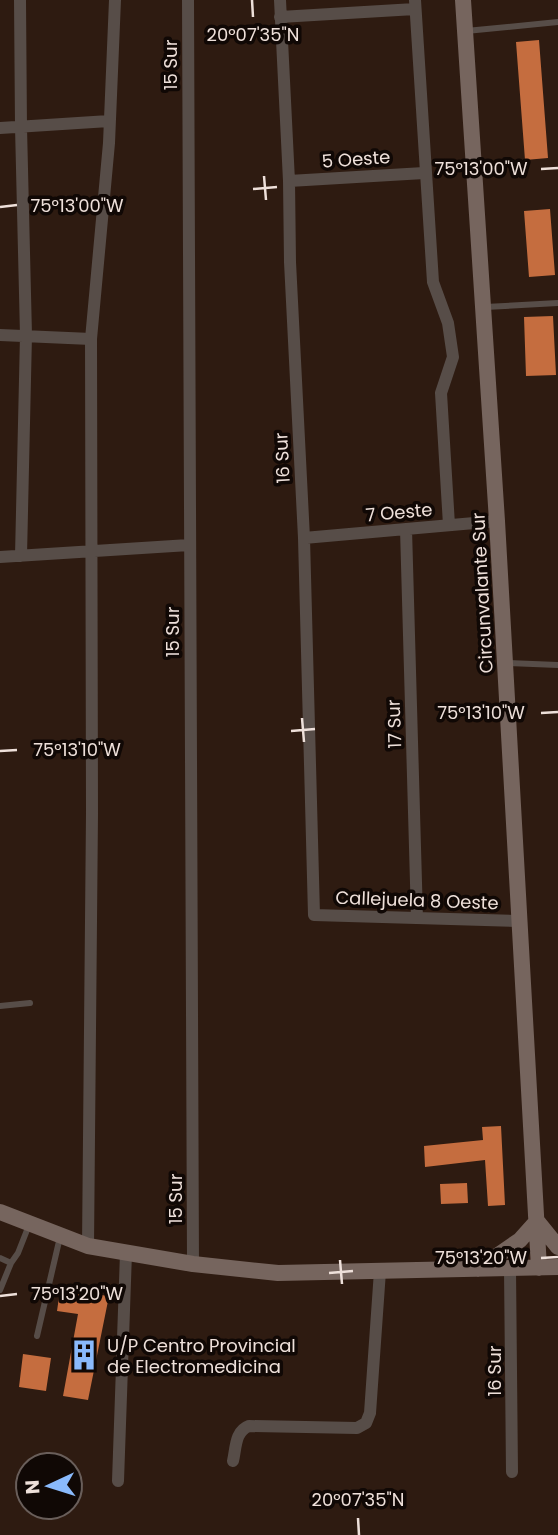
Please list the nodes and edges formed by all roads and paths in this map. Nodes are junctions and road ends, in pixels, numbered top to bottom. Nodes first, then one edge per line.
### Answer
1 (20, 0) edge
2 (115, 0) edge
3 (188, 0) edge
4 (280, 0) edge
5 (463, 0) edge
6 (415, 4) edge
7 (281, 17) junction
8 (558, 22) edge
9 (466, 31) junction
10 (109, 121) junction
11 (21, 127) junction
12 (0, 128) edge
13 (424, 173) junction
14 (289, 181) junction
15 (558, 303) edge
16 (483, 307) junction
17 (0, 335) edge
18 (26, 335) junction
19 (91, 339) junction
20 (497, 521) junction
21 (449, 525) junction
22 (405, 529) junction
23 (304, 538) junction
24 (189, 545) junction
25 (90, 552) junction
26 (20, 556) junction
27 (0, 558) edge
28 (505, 663) junction
29 (558, 665) edge
30 (314, 915) joint
31 (417, 918) junction
32 (520, 921) junction
33 (30, 1003) dead end
34 (0, 1006) edge
35 (0, 1212) edge
36 (537, 1221) junction
37 (29, 1223) junction
38 (60, 1236) junction
39 (88, 1246) junction
40 (558, 1247) edge
41 (125, 1253) junction
42 (0, 1258) edge
43 (11, 1263) junction
44 (193, 1264) junction
45 (558, 1267) edge
46 (539, 1268) junction
47 (478, 1269) junction
48 (510, 1269) junction
49 (380, 1271) junction
50 (0, 1290) edge
51 (37, 1336) dead end
52 (233, 1461) dead end
53 (512, 1472) dead end
54 (118, 1480) dead end

1 - 11 street
2 - 10 street
3 - 24 street, 15 Sur
4 - 7 street, 16 Sur
5 - 9 main road, Circunvalante Sur
6 - 7 street
6 - 13 street
7 - 14 street, 16 Sur
8 - 9 lane
9 - 16 main road, Circunvalante Sur
10 - 11 street
10 - 19 street
11 - 12 street
11 - 18 street
13 - 14 street, 5 Oeste
13 - 21 street
14 - 23 street, 16 Sur
15 - 16 lane
16 - 20 main road, Circunvalante Sur
17 - 18 street
18 - 19 street
18 - 26 street
19 - 25 street
20 - 21 street, 7 Oeste
20 - 28 main road, Circunvalante Sur
21 - 22 street, 7 Oeste
22 - 23 street, 7 Oeste
22 - 31 street, 17 Sur
23 - 30 street, 16 Sur
24 - 25 street
24 - 44 street, 15 Sur
25 - 26 street
25 - 39 street
26 - 27 street
28 - 29 lane
28 - 32 main road, Circunvalante Sur
30 - 31 street, Callejuela 8 Oeste
31 - 32 street, Callejuela 8 Oeste
32 - 36 main road, Circunvalante Sur
33 - 34 lane
35 - 37 main road
36 - 40 main road
36 - 46 main road, Circunvalante Sur
36 - 47 main road
37 - 38 main road
37 - 43 lane
38 - 39 main road
38 - 51 lane
39 - 41 main road
41 - 44 main road
41 - 54 street
42 - 43 lane
43 - 50 lane
44 - 49 main road
45 - 46 main road
46 - 48 main road
47 - 48 main road
47 - 49 main road
48 - 53 street, 16 Sur
49 - 52 street

